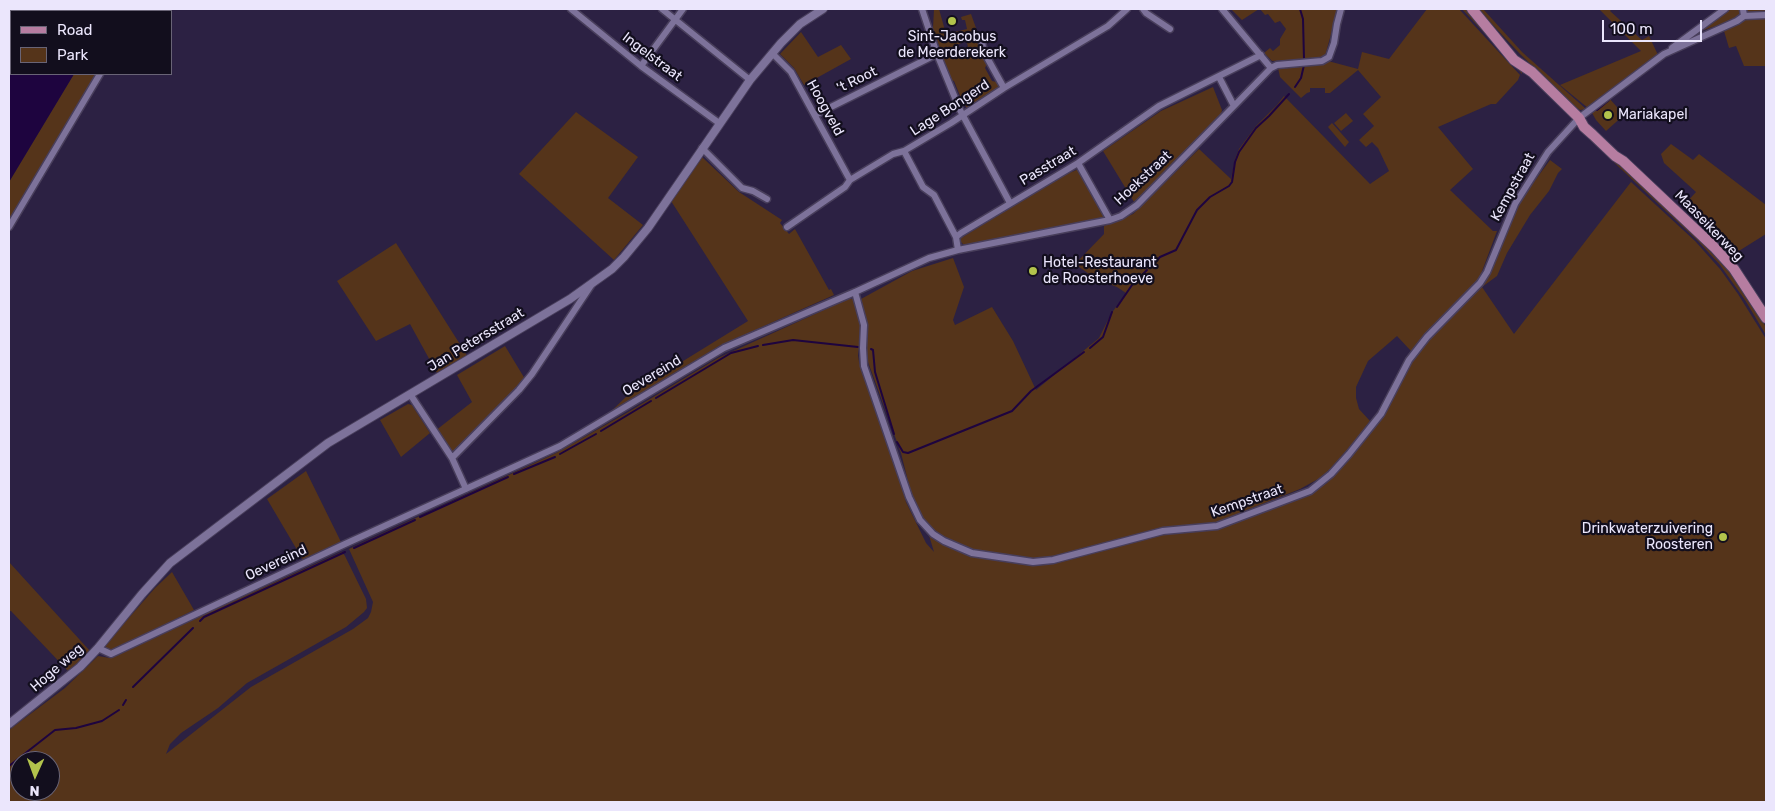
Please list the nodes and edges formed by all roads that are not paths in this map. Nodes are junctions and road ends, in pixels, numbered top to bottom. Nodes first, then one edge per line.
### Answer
1 (571, 9) edge
2 (662, 9) edge
3 (683, 9) edge
4 (823, 9) edge
5 (922, 9) edge
6 (1127, 9) edge
7 (1143, 9) edge
8 (1222, 9) edge
9 (1341, 9) edge
10 (1472, 9) edge
11 (1725, 9) edge
12 (1744, 9) edge
13 (1766, 15) edge
14 (1744, 16) junction
15 (675, 19) junction
16 (1170, 29) dead end
17 (982, 42) dead end
18 (1667, 52) junction
19 (772, 53) junction
20 (937, 54) junction
21 (1261, 55) junction
22 (641, 66) junction
23 (1271, 68) junction
24 (99, 75) edge
25 (1218, 77) junction
26 (750, 80) junction
27 (1004, 88) junction
28 (1234, 106) junction
29 (962, 114) junction
30 (815, 115) junction
31 (1579, 118) junction
32 (719, 123) junction
33 (702, 148) junction
34 (904, 151) junction
35 (1078, 163) junction
36 (850, 180) junction
37 (766, 199) dead end
38 (1010, 203) junction
39 (1110, 220) junction
40 (787, 227) dead end
41 (9, 228) edge
42 (956, 237) junction
43 (958, 250) junction
44 (593, 283) junction
45 (855, 292) junction
46 (1766, 318) edge
47 (410, 394) junction
48 (452, 458) junction
49 (466, 489) junction
50 (98, 648) junction
51 (9, 724) edge

1 - 22 street, Ingelstraat
2 - 15 street
3 - 15 street
4 - 19 street, Jan Petersstraat
5 - 20 street
6 - 27 street, Lage Bongerd
7 - 16 street
8 - 21 street
9 - 23 street
10 - 31 main road, Maaseikerweg
11 - 18 street
12 - 14 street
13 - 14 street
14 - 18 street
15 - 22 street
15 - 26 street
17 - 27 street
18 - 31 street, Kempstraat
19 - 26 street, Jan Petersstraat
19 - 30 street, Hoogveld
20 - 29 street
20 - 30 street, 't Root
21 - 23 street
21 - 25 street, Passtraat
22 - 32 street, Ingelstraat
23 - 28 street, Hoekstraat
24 - 41 street
25 - 28 street
25 - 35 street, Passtraat
26 - 32 street, Jan Petersstraat
27 - 29 street, Lage Bongerd
28 - 39 street, Hoekstraat
29 - 34 street, Lage Bongerd
29 - 38 street
30 - 36 street, Hoogveld
31 - 45 street, Kempstraat
31 - 46 main road, Maaseikerweg
32 - 33 street, Jan Petersstraat
33 - 37 street
33 - 44 street, Jan Petersstraat
34 - 36 street, Lage Bongerd
34 - 42 street
35 - 38 street, Passtraat
35 - 39 street
36 - 40 street, Lage Bongerd
38 - 42 street, Passtraat
39 - 43 street, Hoekstraat
42 - 43 street
43 - 45 street
44 - 47 street, Jan Petersstraat
44 - 48 street
45 - 49 street, Oevereind
47 - 48 street
47 - 50 street, Jan Petersstraat
48 - 49 street
49 - 50 street, Oevereind
50 - 51 street, Hoge weg

